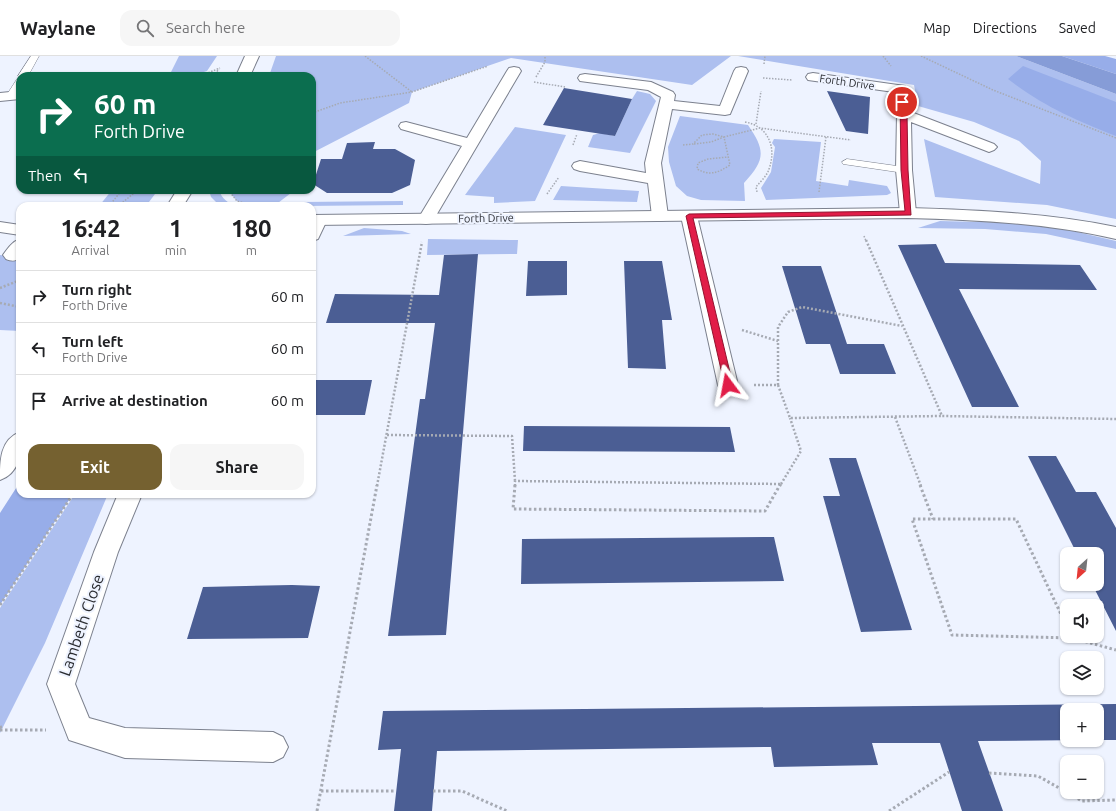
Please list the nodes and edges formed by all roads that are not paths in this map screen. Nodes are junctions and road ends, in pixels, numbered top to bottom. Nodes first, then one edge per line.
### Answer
1 (35, 56) edge
2 (251, 57) edge
3 (514, 71) dead end
4 (741, 71) dead end
5 (25, 72) edge
6 (245, 72) edge
7 (585, 78) dead end
8 (813, 78) dead end
9 (16, 87) edge
10 (10, 96) edge
11 (666, 104) junction
12 (904, 114) junction
13 (406, 126) dead end
14 (470, 144) junction
15 (989, 147) dead end
16 (847, 162) dead end
17 (580, 166) dead end
18 (904, 170) junction
19 (656, 180) junction
20 (908, 213) junction
21 (660, 216) junction
22 (689, 216) junction
23 (426, 219) junction
24 (316, 225) edge
25 (0, 228) edge
26 (16, 230) edge
27 (1116, 233) edge
28 (728, 385) road end
29 (16, 447) edge
30 (0, 470) edge
31 (128, 498) edge
32 (273, 747) dead end

1 - 5 lane
2 - 6 street
3 - 14 street
4 - 11 street
7 - 11 street
8 - 12 street, Forth Drive
9 - 10 lane
11 - 19 street
12 - 15 street
12 - 18 street, Forth Drive
13 - 14 street
14 - 23 street
16 - 18 lane
17 - 19 street
18 - 20 street, Forth Drive
19 - 21 street
20 - 22 street, Forth Drive
20 - 27 street, Forth Drive
21 - 22 street, Forth Drive
21 - 23 street, Forth Drive
22 - 28 street
23 - 24 street, Forth Drive
25 - 26 street
29 - 30 street
31 - 32 street, Lambeth Close

